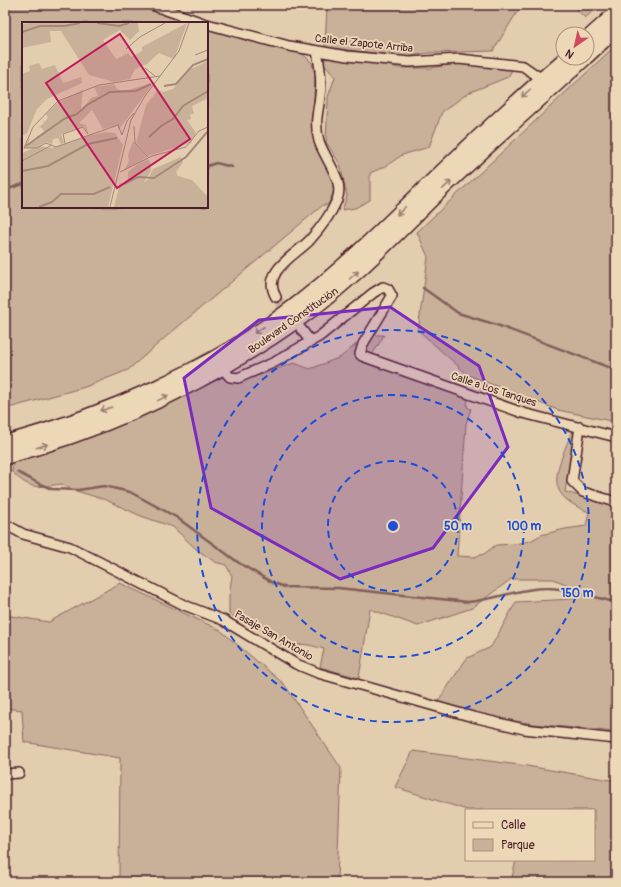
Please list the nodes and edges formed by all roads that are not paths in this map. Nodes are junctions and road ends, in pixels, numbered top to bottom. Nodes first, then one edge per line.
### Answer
1 (152, 5) edge
2 (616, 13) edge
3 (200, 22) edge
4 (208, 24) edge
5 (616, 29) edge
6 (595, 32) edge
7 (595, 49) edge
8 (317, 51) junction
9 (557, 66) edge
10 (576, 66) edge
11 (542, 79) junction
12 (276, 297) tunnel mouth
13 (301, 329) dead end
14 (311, 342) junction
15 (222, 368) junction
16 (580, 428) junction
17 (616, 437) edge
18 (5, 443) edge
19 (5, 457) edge
20 (616, 502) edge
21 (5, 524) edge
22 (616, 739) edge
23 (5, 774) edge
24 (19, 774) dead end

1 - 3 street
2 - 6 highway
4 - 8 street, Calle el Zapote Arriba
5 - 7 highway, Boulevard Constitución
8 - 11 street, Calle el Zapote Arriba
8 - 12 street
9 - 11 highway, Boulevard Constitución
15 -> 10 highway, Boulevard Constitución
11 -> 18 highway, Boulevard Constitución
13 - 14 street
14 - 15 street
14 - 16 street, Calle a Los Tanques
19 -> 15 highway, Boulevard Constitución
16 - 17 street, Calle a Los Tanques
16 - 20 street
21 - 22 street, Pasaje San Antonio
23 - 24 street

